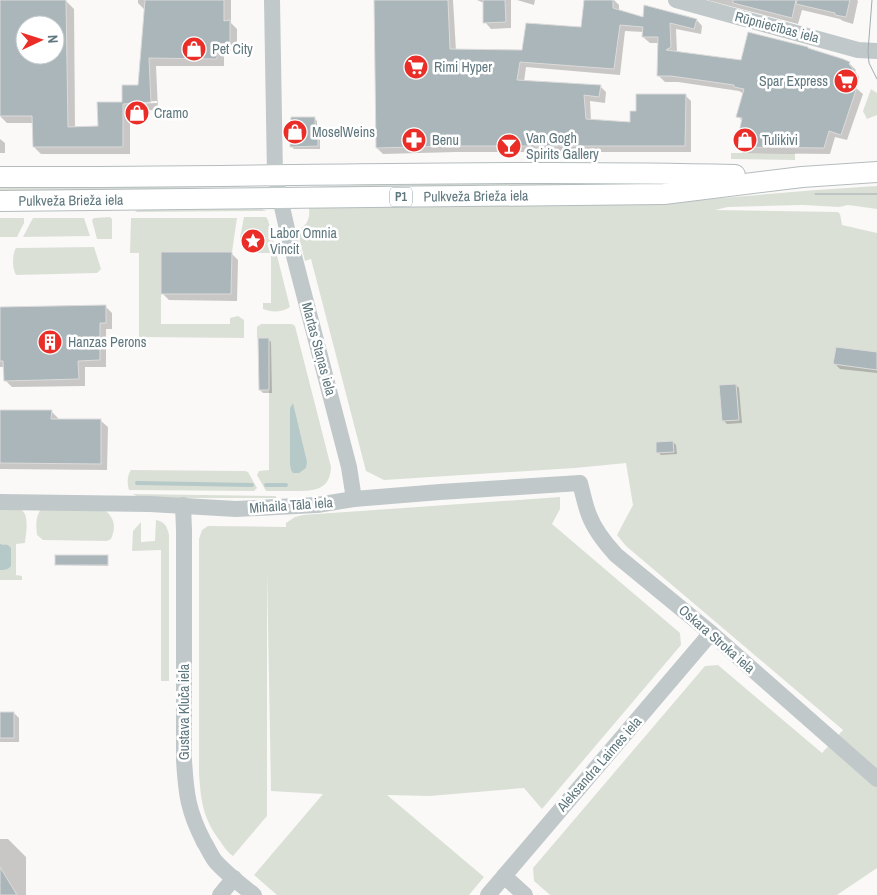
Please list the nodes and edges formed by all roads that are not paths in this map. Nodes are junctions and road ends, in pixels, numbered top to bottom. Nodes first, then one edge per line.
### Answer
1 (272, 0) edge
2 (676, 0) edge
3 (877, 51) edge
4 (877, 172) edge
5 (665, 173) junction
6 (276, 176) junction
7 (0, 177) edge
8 (802, 177) junction
9 (664, 194) junction
10 (281, 199) junction
11 (0, 201) edge
12 (580, 483) joint
13 (354, 499) junction
14 (0, 502) edge
15 (183, 505) junction
16 (711, 633) junction
17 (877, 779) edge
18 (504, 876) junction
19 (234, 878) junction
20 (220, 895) edge
21 (254, 895) edge
22 (488, 895) edge
23 (524, 895) edge

1 - 6 street, Martas Staņas iela
2 - 3 street, Rūpniecības iela
4 - 8 main road, Pulkveža Brieža iela / P1
5 - 6 main road, Pulkveža Brieža iela / P1
5 - 8 main road, Pulkveža Brieža iela / P1
5 - 9 main road
6 - 7 main road, Pulkveža Brieža iela / P1
6 - 10 street, Martas Staņas iela
8 - 9 main road, Pulkveža Brieža iela / P1
9 - 10 main road, Pulkveža Brieža iela / P1
10 - 11 main road, Pulkveža Brieža iela / P1
10 - 13 street, Martas Staņas iela
12 - 13 street, Mihaila Tāla iela
12 - 16 street, Oskara Stroka iela
13 - 15 street, Mihaila Tāla iela
14 - 15 street, Mihaila Tāla iela
15 - 19 street, Gustava Kluča iela
16 - 17 street, Oskara Stroka iela
16 - 18 street, Aleksandra Laimes iela
18 - 22 street, Aleksandra Laimes iela
18 - 23 street
19 - 20 street
19 - 21 street, Gustava Kluča iela

